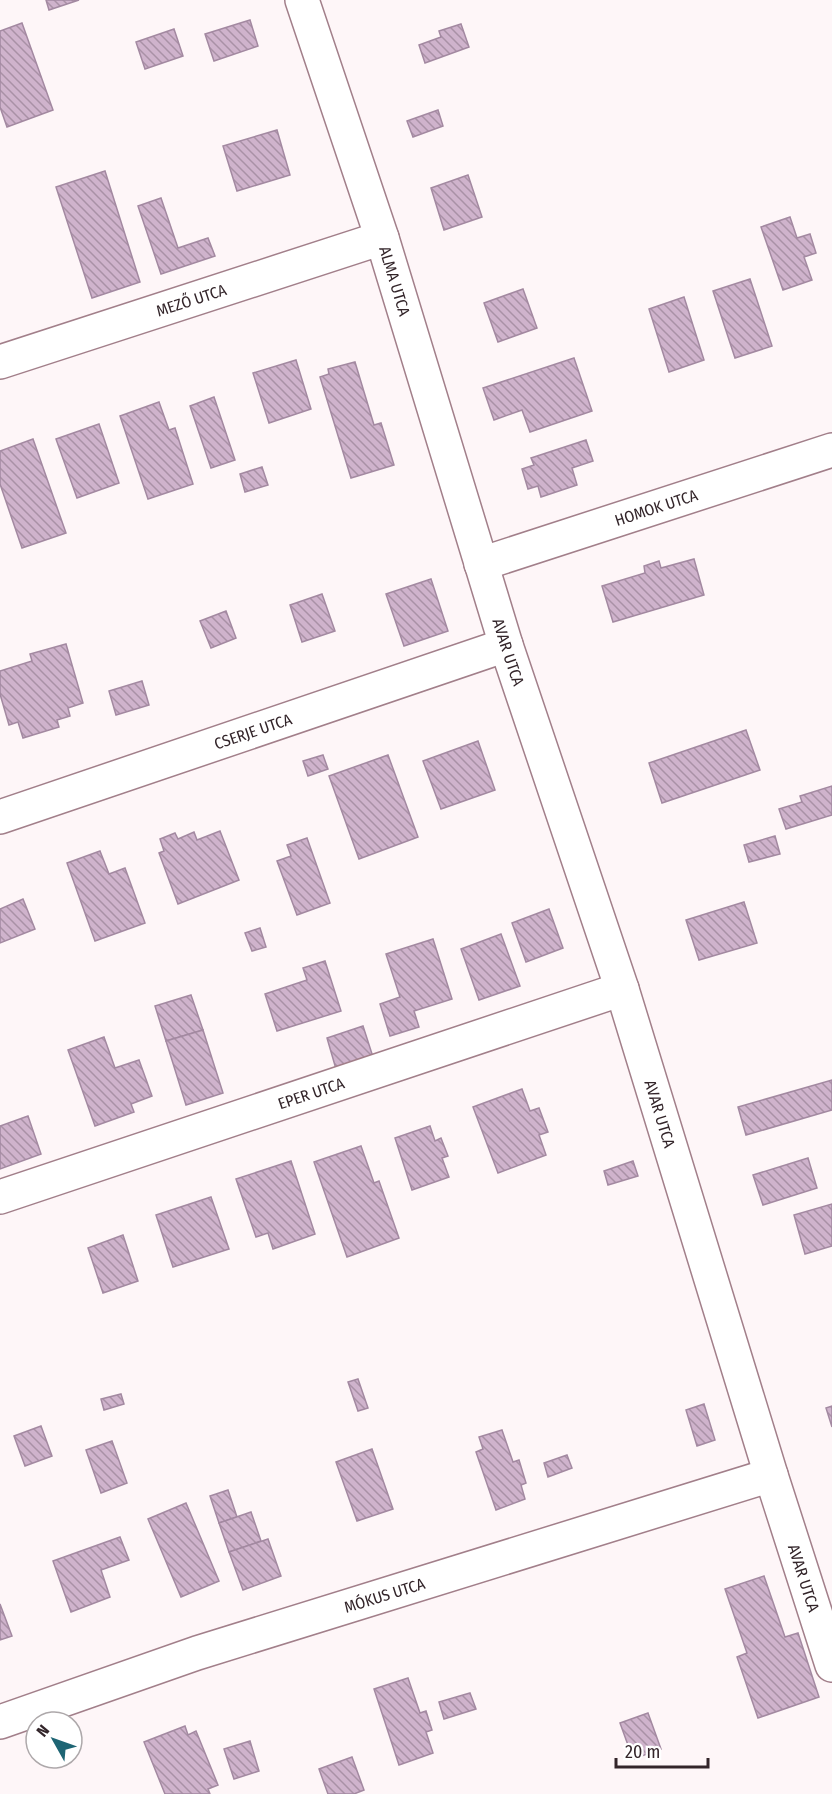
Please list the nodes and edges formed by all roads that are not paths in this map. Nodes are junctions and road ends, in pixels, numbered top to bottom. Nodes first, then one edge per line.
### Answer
1 (302, 0) edge
2 (382, 238) junction
3 (0, 362) edge
4 (832, 450) edge
5 (481, 564) junction
6 (506, 645) junction
7 (0, 817) edge
8 (622, 989) junction
9 (0, 1197) edge
10 (771, 1475) junction
11 (832, 1665) edge
12 (0, 1722) edge

1 - 2 street, ALMA UTCA
2 - 3 street, MEZŐ UTCA
2 - 5 street, ALMA UTCA
4 - 5 street, HOMOK UTCA
5 - 6 street, AVAR UTCA
6 - 7 street, CSERJE UTCA
6 - 8 street, AVAR UTCA
8 - 9 street, EPER UTCA
8 - 10 street, AVAR UTCA
10 - 11 street, AVAR UTCA
10 - 12 street, MÓKUS UTCA

